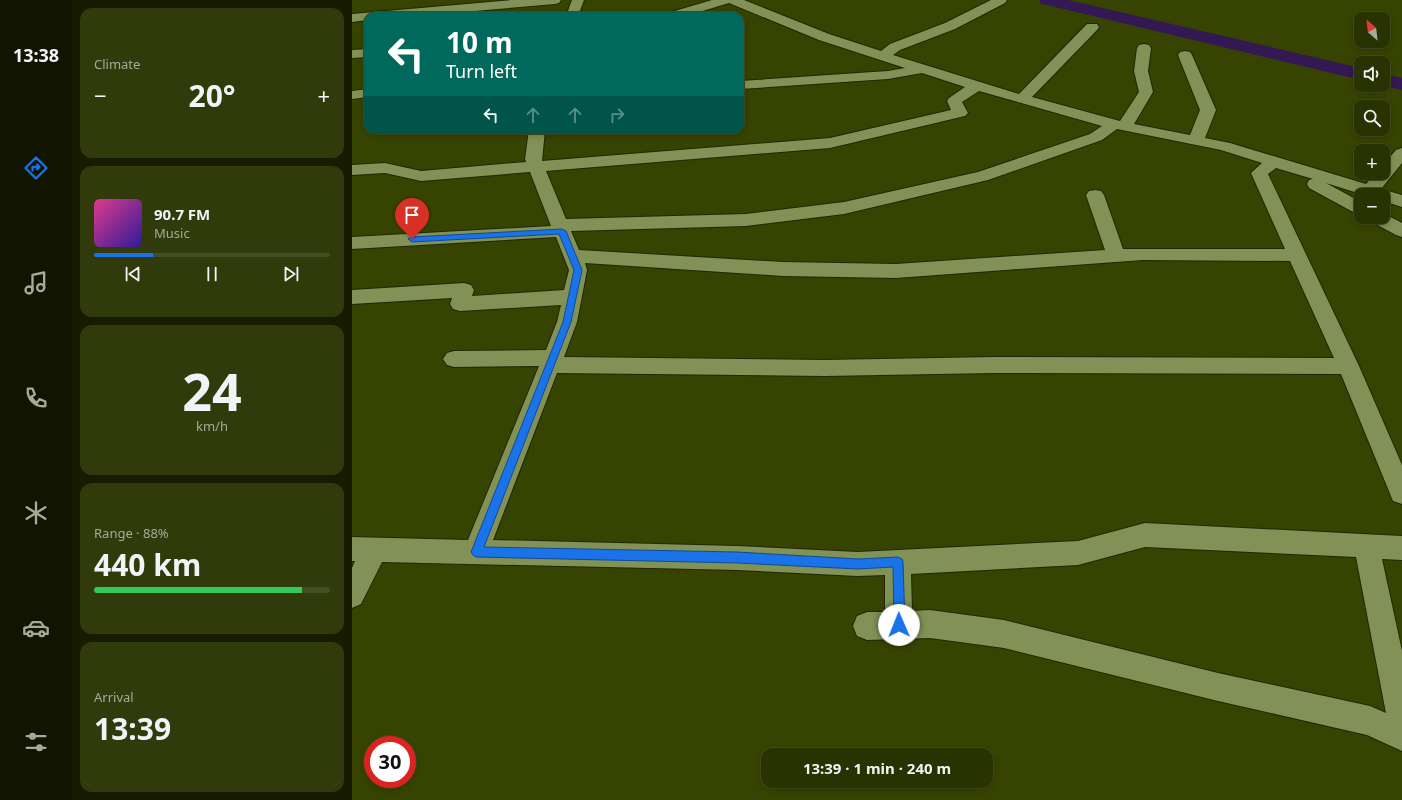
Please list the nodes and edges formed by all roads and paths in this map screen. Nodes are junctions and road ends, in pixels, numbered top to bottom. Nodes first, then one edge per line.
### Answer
1 (555, 0) edge
2 (578, 0) edge
3 (725, 0) edge
4 (733, 0) edge
5 (1001, 0) edge
6 (418, 12) edge
7 (574, 12) edge
8 (686, 12) edge
9 (364, 16) edge
10 (352, 18) edge
11 (1092, 27) dead end
12 (1144, 48) dead end
13 (364, 52) edge
14 (352, 54) edge
15 (884, 55) junction
16 (1185, 55) dead end
17 (925, 69) junction
18 (744, 85) edge
19 (977, 86) junction
20 (364, 94) edge
21 (352, 95) edge
22 (1022, 99) junction
23 (1119, 125) junction
24 (536, 134) edge
25 (1196, 141) junction
26 (1402, 153) edge
27 (1273, 162) junction
28 (536, 168) junction
29 (352, 170) edge
30 (1313, 174) junction
31 (1360, 188) edge
32 (1373, 188) edge
33 (1095, 195) dead end
34 (1390, 197) edge
35 (1402, 201) edge
36 (1354, 205) edge
37 (1389, 224) edge
38 (561, 228) junction
39 (1402, 231) edge
40 (352, 243) edge
41 (1298, 255) junction
42 (572, 256) junction
43 (1116, 256) junction
44 (352, 297) edge
45 (572, 297) junction
46 (454, 359) dead end
47 (551, 362) junction
48 (1348, 366) junction
49 (1402, 493) edge
50 (1367, 546) junction
51 (1402, 548) edge
52 (364, 549) edge
53 (476, 552) junction
54 (898, 562) junction
55 (352, 595) edge
56 (899, 625) junction
57 (867, 626) dead end
58 (1402, 721) edge
59 (1402, 736) edge

1 - 6 street
2 - 7 street
3 - 8 street
4 - 15 street
5 - 15 street
9 - 10 street
11 - 22 street
12 - 23 street
13 - 14 street
15 - 17 street
16 - 25 street
17 - 18 street
17 - 19 street
19 - 22 street
19 - 28 street
20 - 21 street
22 - 23 street
23 - 25 street
23 - 38 street
24 - 28 street
25 - 27 street
26 - 32 street
27 - 30 street
27 - 41 street
28 - 29 street
28 - 38 street
30 - 31 street
30 - 36 street
33 - 43 street
34 - 35 street
37 - 39 street
38 - 40 street
38 - 42 street
41 - 43 street
41 - 48 street
42 - 43 street
42 - 45 street
44 - 45 street
45 - 47 street
46 - 47 street
47 - 48 street
47 - 53 street
48 - 49 street
50 - 51 street
50 - 54 street
50 - 58 street
52 - 53 street
52 - 55 street
53 - 54 street
54 - 56 street
56 - 57 street
56 - 59 street

